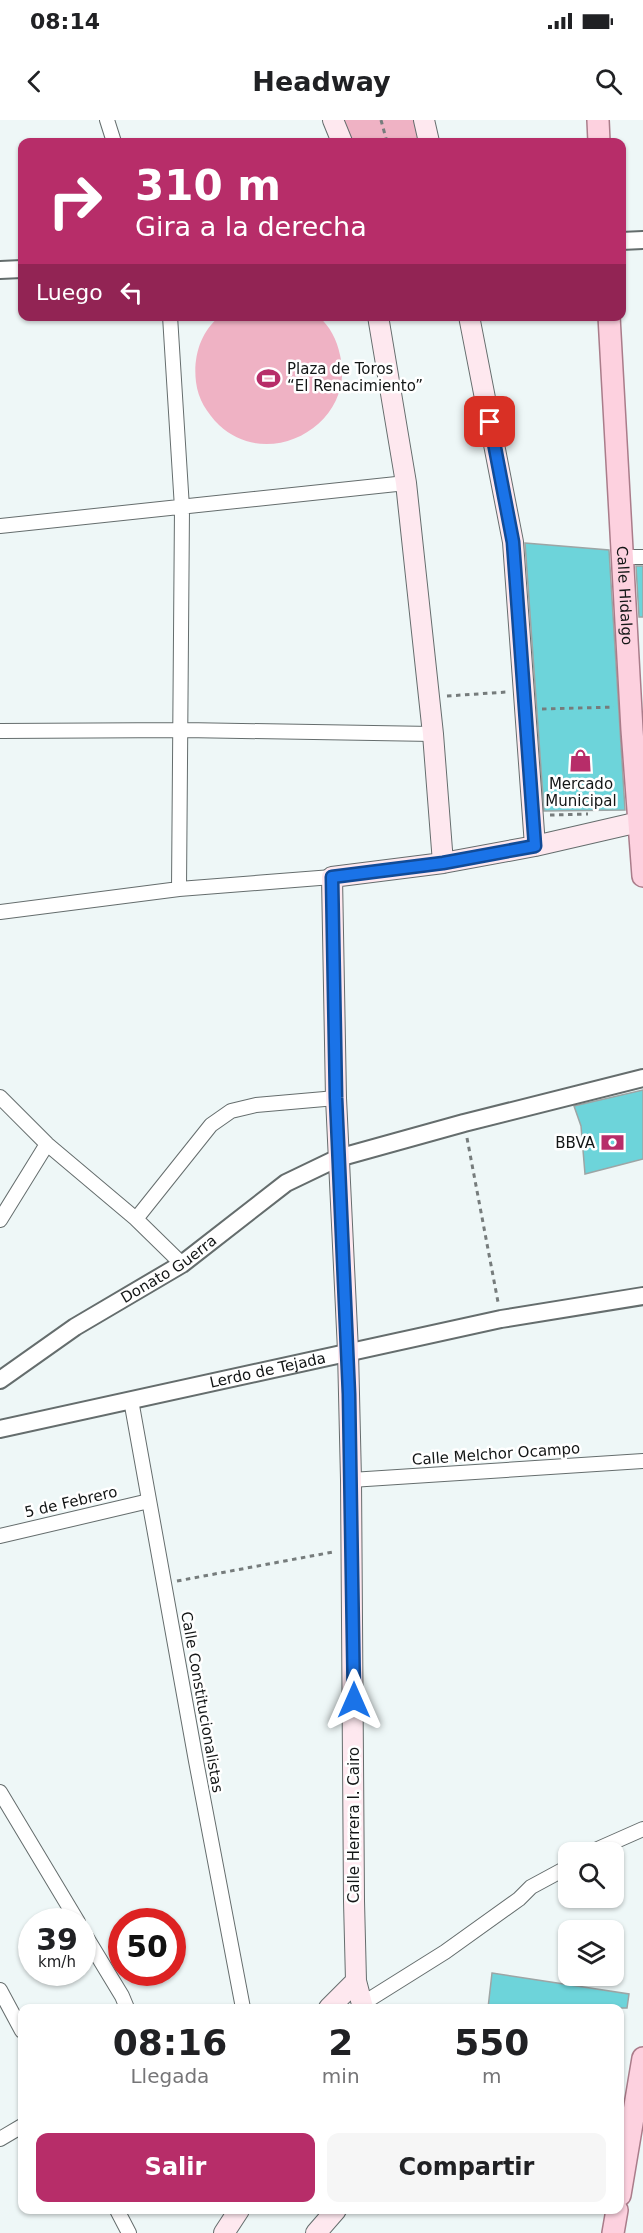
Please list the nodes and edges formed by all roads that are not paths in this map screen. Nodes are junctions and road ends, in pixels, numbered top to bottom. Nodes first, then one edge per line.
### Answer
1 (107, 120) edge
2 (333, 120) edge
3 (424, 120) edge
4 (598, 120) edge
5 (113, 138) edge
6 (340, 138) edge
7 (428, 138) edge
8 (599, 138) edge
9 (643, 240) edge
10 (626, 241) edge
11 (18, 269) edge
12 (0, 270) edge
13 (170, 321) edge
14 (379, 321) edge
15 (470, 321) edge
16 (609, 321) edge
17 (406, 483) junction
18 (182, 507) junction
19 (0, 526) edge
20 (633, 557) edge
21 (0, 730) edge
22 (179, 730) junction
23 (433, 734) junction
24 (639, 822) junction
25 (535, 846) junction
26 (443, 863) junction
27 (643, 876) edge
28 (332, 877) junction
29 (179, 889) junction
30 (0, 912) edge
31 (643, 1078) edge
32 (0, 1097) edge
33 (336, 1098) junction
34 (48, 1144) junction
35 (338, 1158) junction
36 (136, 1219) junction
37 (0, 1220) edge
38 (182, 1264) junction
39 (643, 1296) edge
40 (348, 1351) junction
41 (0, 1380) edge
42 (131, 1400) junction
43 (0, 1429) edge
44 (643, 1461) edge
45 (351, 1480) junction
46 (149, 1501) junction
47 (0, 1536) edge
48 (0, 1792) edge
49 (643, 1828) edge
50 (613, 1842) edge
51 (558, 1872) edge
52 (70, 1908) edge
53 (96, 1953) edge
54 (356, 1981) junction
55 (0, 1990) edge
56 (125, 2004) edge
57 (242, 2004) edge
58 (333, 2004) edge
59 (362, 2004) edge
60 (365, 2004) edge
61 (18, 2024) edge
62 (643, 2058) edge
63 (18, 2128) edge
64 (0, 2139) edge
65 (624, 2171) edge
66 (119, 2214) edge
67 (236, 2214) edge
68 (333, 2214) edge
69 (616, 2214) edge
70 (129, 2233) edge
71 (224, 2233) edge
72 (316, 2233) edge
73 (613, 2233) edge

1 - 5 street
2 - 6 main road
3 - 7 main road
4 - 8 main road
9 - 10 street
11 - 12 street
13 - 18 street
14 - 17 main road
15 - 25 main road
16 - 20 main road, Calle Hidalgo
17 - 18 street
17 - 23 main road
18 - 19 street
18 - 22 street
20 - 24 main road, Calle Hidalgo
21 - 22 street
22 - 23 street
22 - 29 street
23 - 26 main road
24 - 25 main road
24 - 27 main road, Calle Hidalgo
25 - 26 main road
26 - 28 main road
28 - 29 street
28 - 33 main road, Calle Herrera I. Cairo
29 - 30 street
31 - 35 street, Donato Guerra
32 - 34 street
33 - 35 main road, Calle Herrera I. Cairo
33 - 36 street
34 - 36 street
34 - 37 street
35 - 38 street, Donato Guerra
35 - 40 main road, Calle Herrera I. Cairo
36 - 38 street
38 - 41 street, Donato Guerra
39 - 40 street, Lerdo de Tejada
40 - 42 street, Lerdo de Tejada
40 - 45 main road, Calle Herrera I. Cairo
42 - 43 street, Lerdo de Tejada
42 - 46 street, Calle Constitucionalistas
44 - 45 street, Calle Melchor Ocampo
45 - 54 main road, Calle Herrera I. Cairo
46 - 47 street, 5 de Febrero
46 - 57 street, Calle Constitucionalistas
48 - 52 street
49 - 50 street
51 - 60 street
53 - 56 street
54 - 58 main road
54 - 59 main road, Calle Herrera I. Cairo
55 - 61 street
62 - 65 main road
63 - 64 street
66 - 70 street
67 - 71 main road
68 - 72 main road
69 - 73 main road

